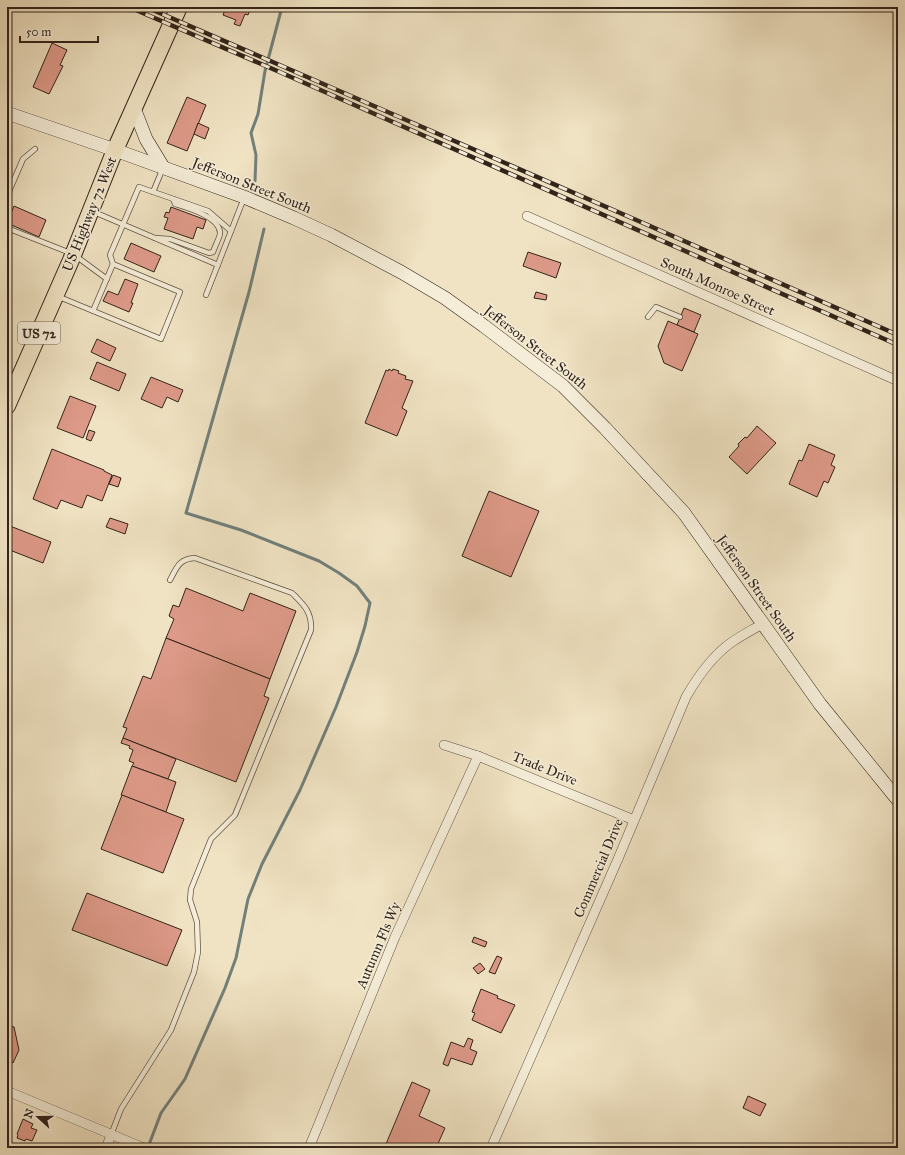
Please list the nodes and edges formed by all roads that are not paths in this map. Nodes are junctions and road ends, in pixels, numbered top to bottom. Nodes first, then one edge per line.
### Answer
1 (179, 7) edge
2 (134, 108) junction
3 (7, 113) edge
4 (35, 149) dead end
5 (115, 150) junction
6 (163, 167) junction
7 (153, 192) junction
8 (7, 196) edge
9 (244, 197) junction
10 (173, 199) junction
11 (90, 211) junction
12 (527, 216) dead end
13 (123, 225) junction
14 (7, 228) edge
15 (231, 231) junction
16 (155, 238) junction
17 (73, 254) junction
18 (113, 264) junction
19 (218, 265) junction
20 (107, 279) junction
21 (206, 294) dead end
22 (55, 295) junction
23 (93, 311) junction
24 (648, 317) dead end
25 (680, 317) dead end
26 (898, 381) edge
27 (7, 406) edge
28 (170, 580) dead end
29 (762, 624) junction
30 (444, 744) dead end
31 (478, 756) junction
32 (898, 800) edge
33 (634, 820) junction
34 (7, 1091) edge
35 (111, 1135) junction
36 (106, 1148) edge
37 (144, 1148) edge
38 (309, 1148) edge
39 (491, 1148) edge

1 - 2 highway, US Highway 72 West / US 72
2 - 5 highway, US Highway 72 West / US 72
2 - 6 street
3 - 5 street, Jefferson Street South
4 - 8 lane
5 - 6 street, Jefferson Street South
5 - 11 highway, US Highway 72 West / US 72
6 - 7 lane
6 - 9 street, Jefferson Street South
7 - 10 lane
7 - 13 lane
9 - 15 lane
9 - 29 street, Jefferson Street South
10 - 15 lane
10 - 16 lane
11 - 13 lane
11 - 17 highway, US Highway 72 West / US 72
12 - 26 street, South Monroe Street
13 - 16 lane
13 - 18 lane
14 - 17 lane
15 - 19 lane
16 - 19 lane
17 - 20 lane
17 - 22 highway, US Highway 72 West / US 72
18 - 20 lane
18 - 23 lane
19 - 21 lane
20 - 23 lane
22 - 23 lane
22 - 27 highway, US Highway 72 West / US 72
24 - 25 lane
28 - 35 lane
29 - 32 street, Jefferson Street South
29 - 33 street, Commercial Drive
30 - 31 street, Trade Drive
31 - 33 street, Trade Drive
31 - 38 street, Autumn Fls Wy
33 - 39 street, Commercial Drive
34 - 35 street
35 - 36 street
35 - 37 street

